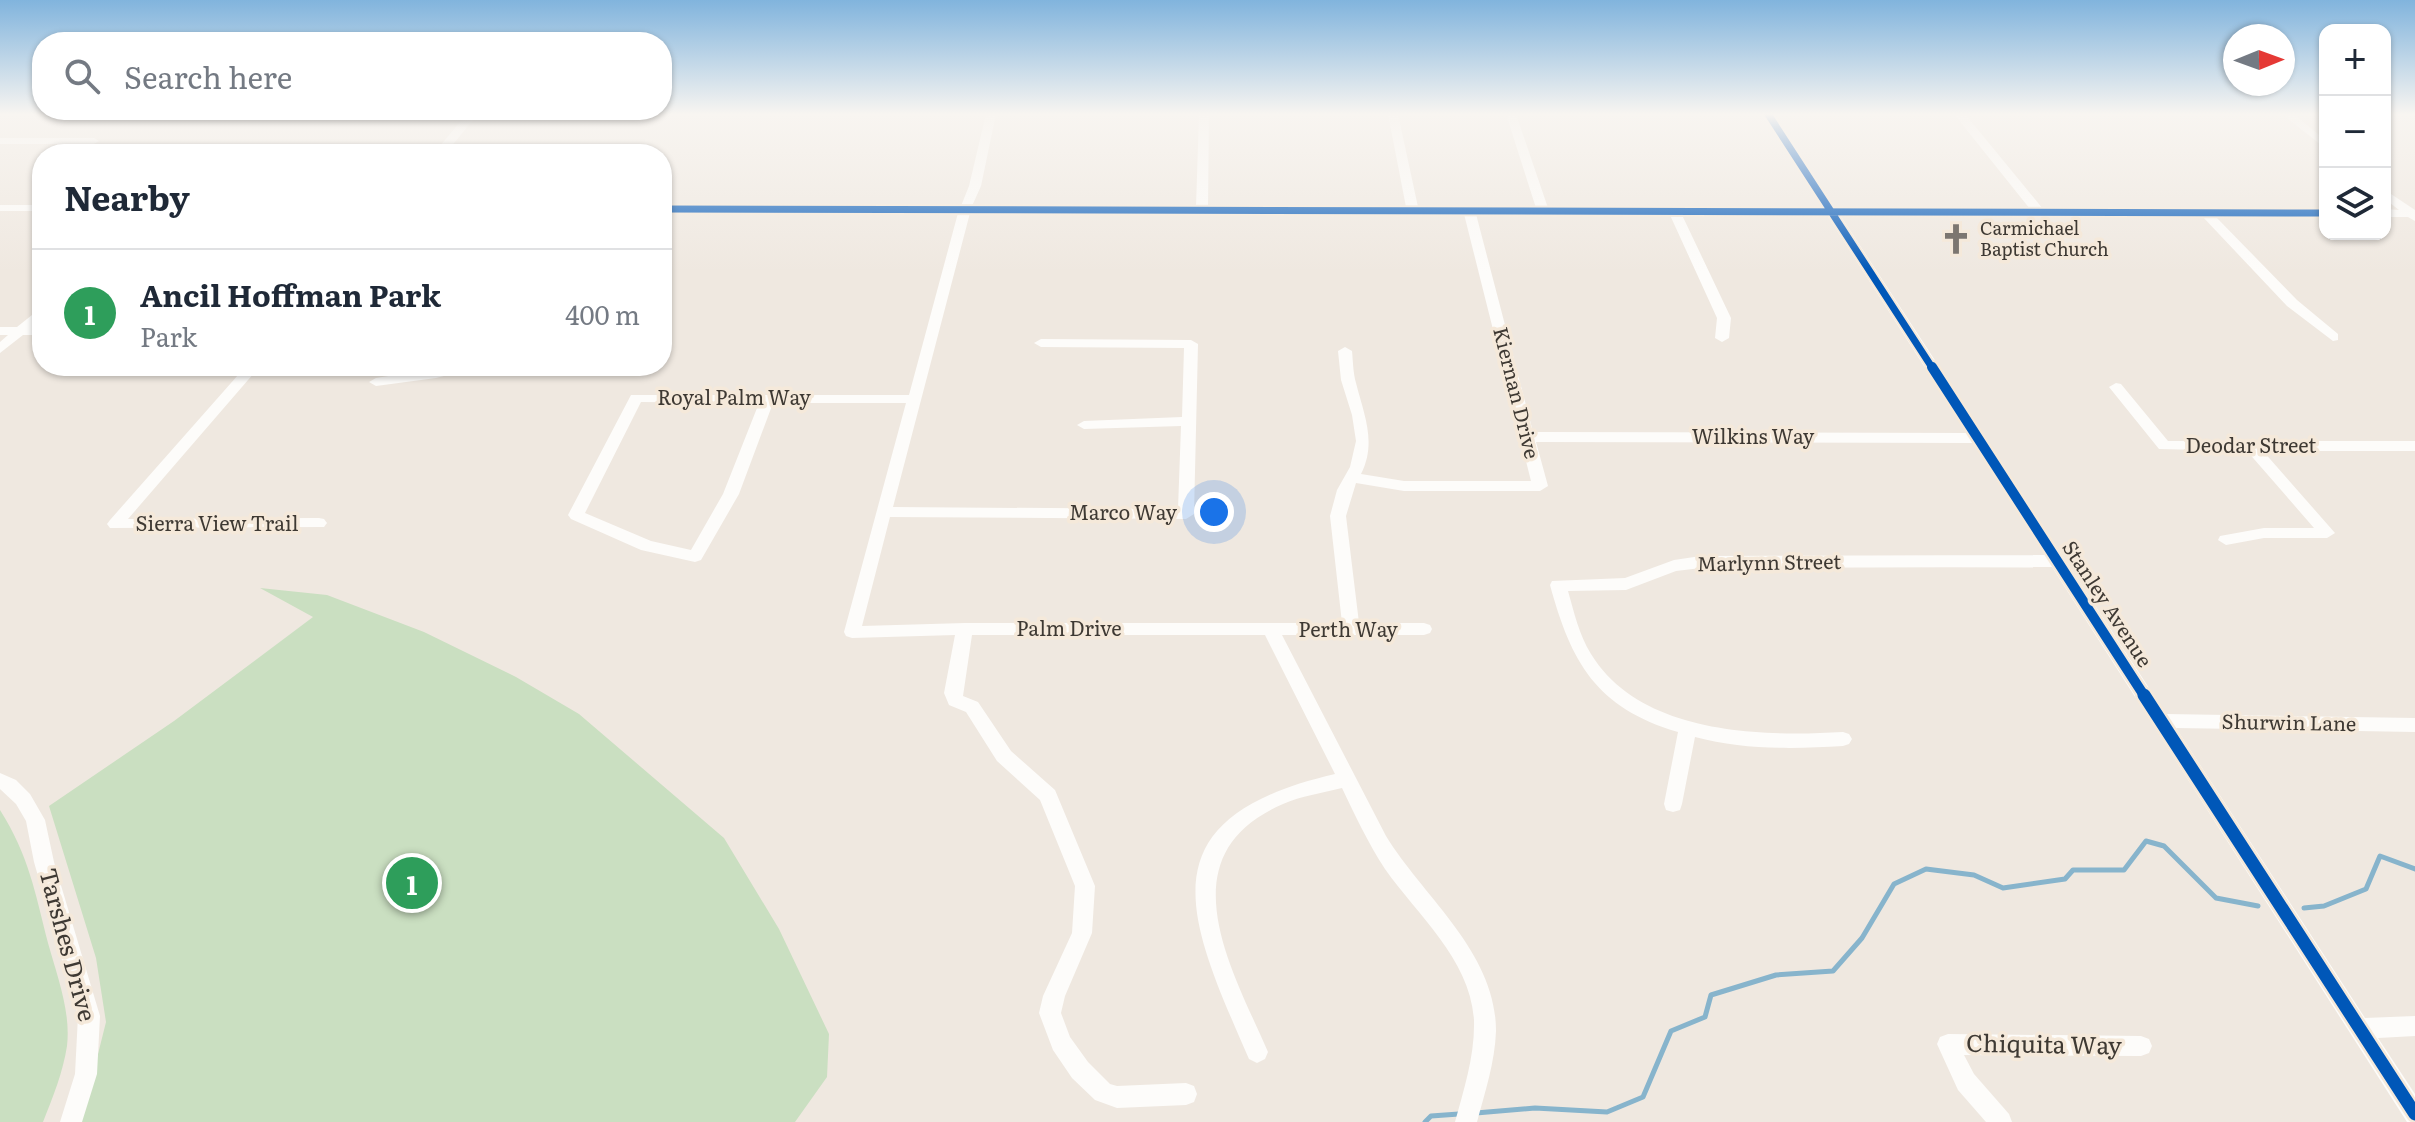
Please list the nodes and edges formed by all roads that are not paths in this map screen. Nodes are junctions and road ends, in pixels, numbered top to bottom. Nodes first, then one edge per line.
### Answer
1 (979, 166) edge
2 (1203, 166) edge
3 (1404, 166) edge
4 (1528, 166) edge
5 (1801, 166) edge
6 (2002, 166) edge
7 (2391, 198) edge
8 (0, 208) edge
9 (32, 208) edge
10 (672, 209) edge
11 (965, 210) junction
12 (1202, 210) junction
13 (1413, 211) junction
14 (1469, 211) junction
15 (1543, 211) junction
16 (1674, 211) junction
17 (1830, 212) junction
18 (2039, 212) junction
19 (2205, 213) junction
20 (2319, 213) edge
21 (2391, 213) edge
22 (2414, 215) edge
23 (32, 320) edge
24 (0, 331) edge
25 (20, 331) junction
26 (32, 331) edge
27 (2333, 337) dead end
28 (1722, 338) dead end
29 (1041, 343) dead end
30 (0, 349) edge
31 (1345, 351) dead end
32 (244, 376) edge
33 (421, 376) edge
34 (376, 382) dead end
35 (2116, 387) dead end
36 (768, 398) junction
37 (915, 399) junction
38 (1189, 421) junction
39 (1084, 425) dead end
40 (1527, 437) junction
41 (1978, 438) junction
42 (2415, 446) edge
43 (2252, 447) junction
44 (1352, 478) junction
45 (886, 512) junction
46 (319, 523) dead end
47 (2226, 540) dead end
48 (2057, 561) junction
49 (965, 629) junction
50 (1424, 629) dead end
51 (1271, 630) junction
52 (1351, 630) junction
53 (2162, 721) junction
54 (2415, 725) edge
55 (1688, 727) junction
56 (1843, 739) dead end
57 (1347, 779) junction
58 (0, 781) edge
59 (1673, 804) dead end
60 (2415, 1026) edge
61 (2359, 1028) junction
62 (2141, 1046) dead end
63 (1257, 1052) dead end
64 (1186, 1094) dead end
65 (2415, 1114) edge
66 (71, 1122) edge
67 (1466, 1122) edge
68 (2001, 1122) edge

1 - 11 street, Palm Drive
2 - 12 street
3 - 13 street
4 - 15 street
5 - 17 street, Stanley Avenue
6 - 18 street
7 - 22 street
8 - 9 street
10 - 11 street
11 - 12 street
11 - 37 street, Palm Drive
12 - 13 street
13 - 14 street
14 - 15 street
14 - 40 street, Kiernan Drive
15 - 16 street
16 - 17 street
16 - 28 street
17 - 18 street
17 - 41 street, Stanley Avenue
18 - 19 street
19 - 20 street
19 - 27 street
21 - 22 street
23 - 25 street
24 - 25 street
25 - 26 street
25 - 30 street
29 - 38 street, Marco Way
31 - 44 street
32 - 46 street, Sierra View Trail
33 - 34 street
35 - 43 street, Deodar Street
36 - 36 street, Royal Palm Way
36 - 37 street, Royal Palm Way
37 - 45 street, Palm Drive
38 - 39 street
38 - 45 street, Marco Way
40 - 41 street, Wilkins Way
40 - 44 street, Kiernan Drive
41 - 48 street, Stanley Avenue
42 - 43 street, Deodar Street
43 - 47 street
44 - 52 street
45 - 49 street, Palm Drive
48 - 53 street, Stanley Avenue
48 - 55 street, Marlynn Street
49 - 51 street, Palm Drive
49 - 64 street
50 - 52 street, Perth Way
51 - 52 street, Perth Way
51 - 57 street
53 - 54 street, Shurwin Lane
53 - 61 street, Stanley Avenue
55 - 56 street, Marlynn Street
55 - 59 street
57 - 63 street
57 - 67 street
58 - 66 street, Tarshes Drive
60 - 61 street
61 - 65 street, Stanley Avenue
62 - 68 street, Chiquita Way

